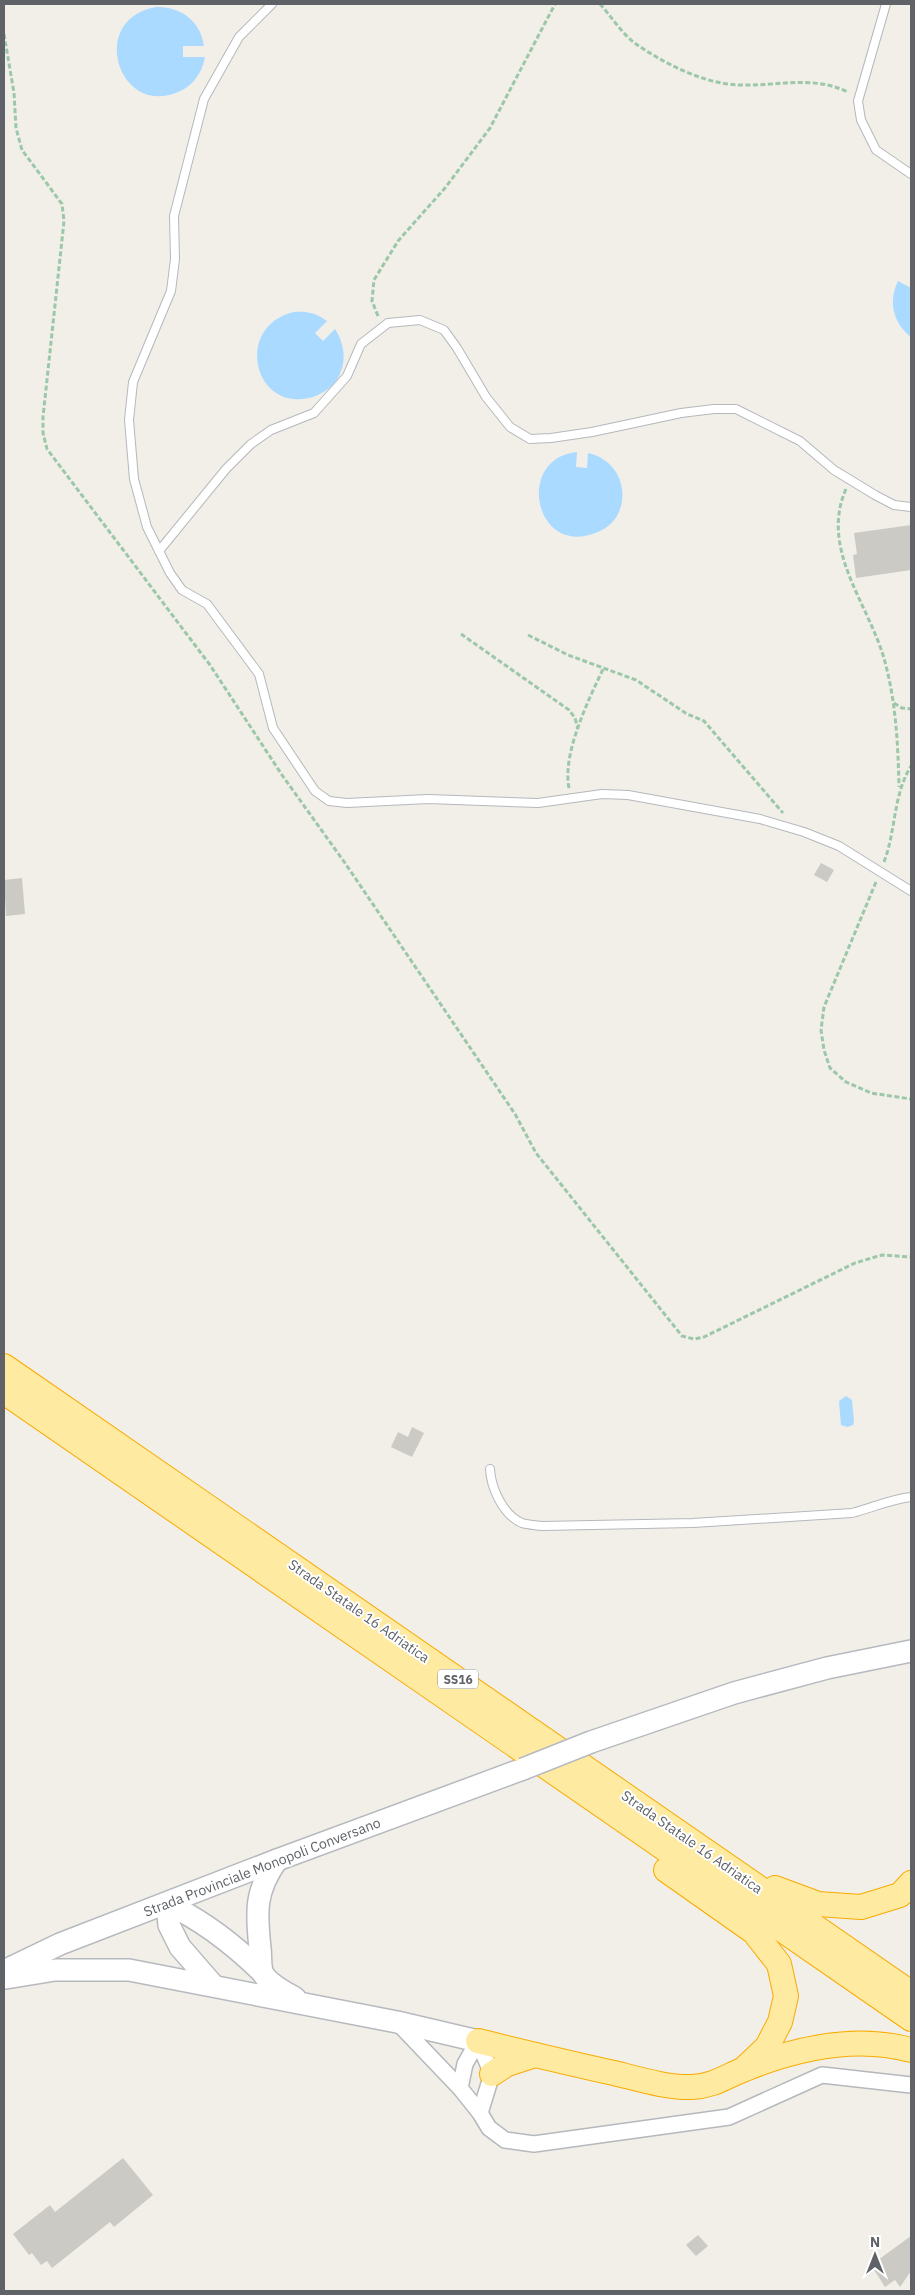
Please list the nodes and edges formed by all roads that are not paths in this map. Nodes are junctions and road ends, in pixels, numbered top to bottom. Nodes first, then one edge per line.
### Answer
1 (272, 4) edge
2 (886, 4) edge
3 (911, 174) edge
4 (911, 507) edge
5 (159, 551) junction
6 (911, 891) edge
7 (4, 1366) edge
8 (4, 1392) edge
9 (490, 1469) dead end
10 (911, 1497) edge
11 (911, 1651) edge
12 (607, 1810) junction
13 (277, 1860) junction
14 (741, 1876) junction
15 (911, 1883) edge
16 (167, 1904) junction
17 (4, 1971) edge
18 (262, 1972) junction
19 (4, 1978) edge
20 (213, 1985) junction
21 (911, 1993) edge
22 (304, 2004) junction
23 (911, 2019) edge
24 (397, 2022) junction
25 (478, 2041) junction
26 (911, 2050) edge
27 (536, 2055) junction
28 (744, 2069) junction
29 (492, 2074) junction
30 (911, 2085) edge
31 (460, 2088) junction
32 (480, 2113) junction

1 - 5 lane
2 - 3 lane
4 - 5 lane
5 - 6 lane
7 - 14 highway, Strada Statale 16 Adriatica / SS16
8 - 12 highway, Strada Statale 16 Adriatica / SS16
9 - 10 lane
11 - 13 main road, Strada Provinciale Monopoli Conversano, bridge
12 - 23 highway, Strada Statale 16 Adriatica / SS16
12 - 28 highway
13 - 16 main road, Strada Provinciale Monopoli Conversano
13 - 18 main road
14 - 15 highway
14 - 21 highway, Strada Statale 16 Adriatica / SS16
16 - 17 main road, Strada Provinciale Monopoli Conversano
16 - 18 main road
16 - 20 main road
18 - 22 main road
19 - 20 main road
20 - 22 main road
22 - 24 main road
24 - 25 main road
24 - 31 street
25 - 27 highway
25 - 29 street
25 - 31 street
26 - 28 highway
27 - 28 highway
27 - 29 highway
29 - 32 street
30 - 32 street
31 - 32 street

